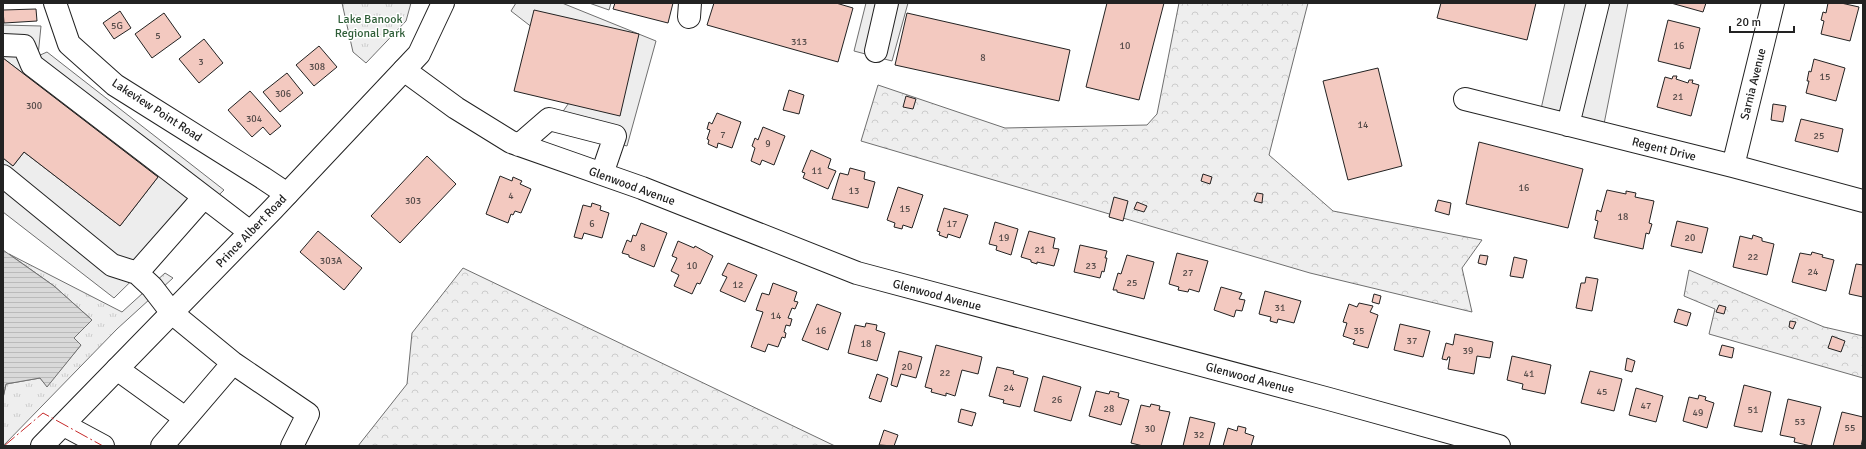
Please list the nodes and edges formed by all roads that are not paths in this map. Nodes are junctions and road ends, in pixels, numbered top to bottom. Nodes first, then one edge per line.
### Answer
1 (55, 3) edge
2 (443, 3) edge
3 (888, 3) edge
4 (1598, 3) edge
5 (1773, 3) edge
6 (3, 45) edge
7 (876, 51) dead end
8 (404, 70) junction
9 (1464, 99) dead end
10 (1568, 125) junction
11 (519, 145) junction
12 (1733, 166) junction
13 (602, 174) junction
14 (3, 176) edge
15 (287, 194) junction
16 (204, 197) junction
17 (1863, 201) edge
18 (250, 232) junction
19 (137, 273) junction
20 (172, 313) junction
21 (233, 363) junction
22 (117, 369) junction
23 (185, 418) junction
24 (64, 424) junction
25 (42, 446) edge
26 (102, 446) edge
27 (162, 446) edge
28 (292, 446) edge
29 (1499, 446) edge

1 - 15 street, Lakeview Point Road
2 - 8 street, Prince Albert Road
3 - 7 street
4 - 10 street
5 - 12 street, Sarnia Avenue
6 - 16 street
8 - 11 street, Glenwood Avenue
8 - 15 street, Prince Albert Road
9 - 10 street, Regent Drive
10 - 12 street, Regent Drive
11 - 13 street, Glenwood Avenue
11 - 13 street
12 - 17 street, Regent Drive
13 - 29 street, Glenwood Avenue
14 - 19 street
15 - 18 street, Prince Albert Road
16 - 18 street
16 - 19 street
18 - 20 street, Prince Albert Road
19 - 20 street
20 - 21 street
20 - 22 street, Prince Albert Road
21 - 23 street
21 - 28 street
22 - 23 street
22 - 24 street, Prince Albert Road
23 - 27 street
24 - 25 street, Prince Albert Road
24 - 26 street

